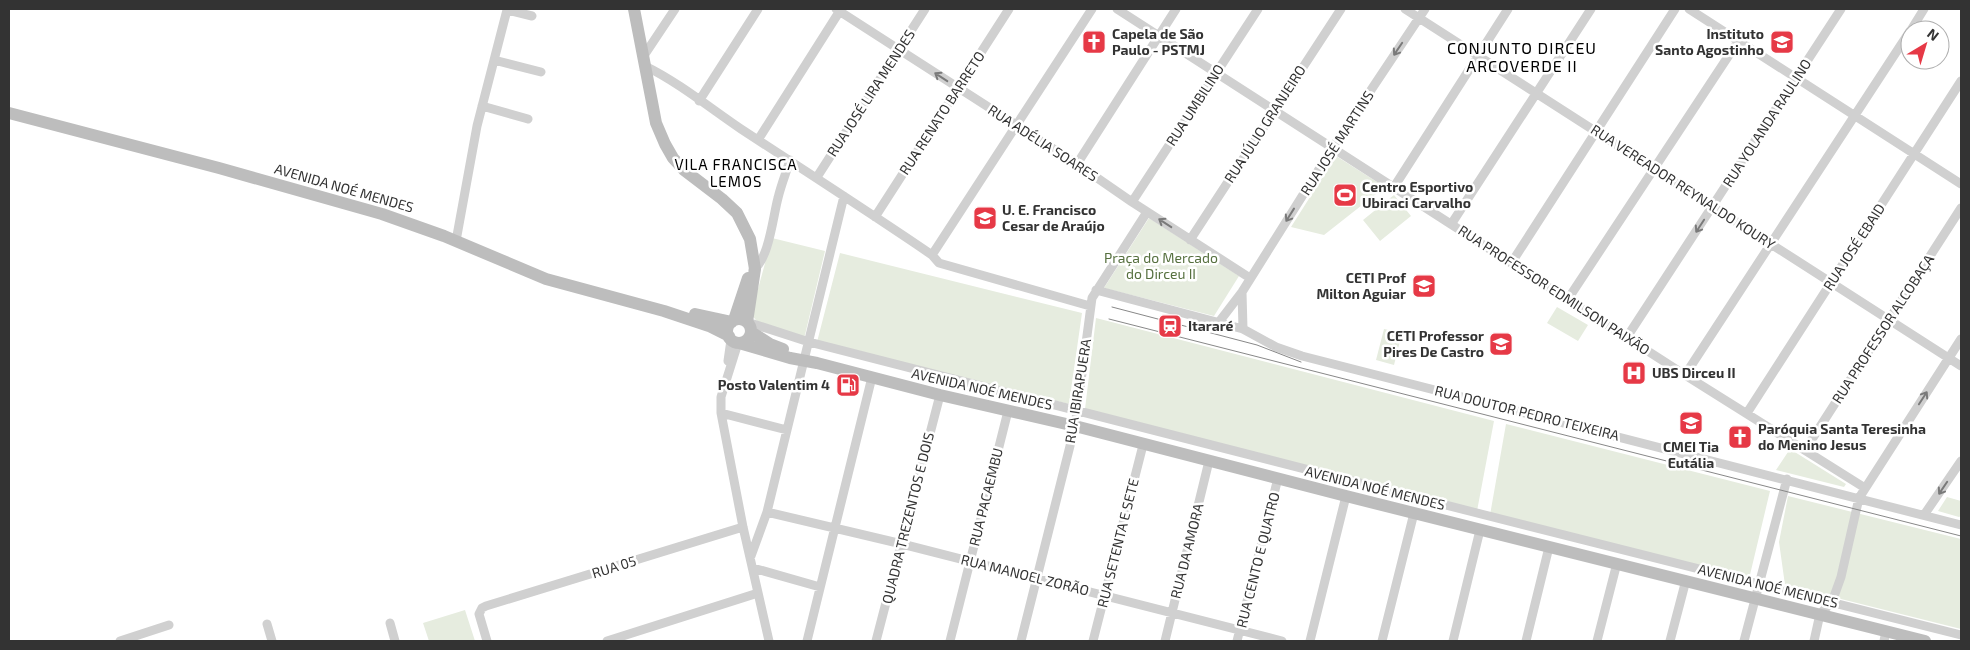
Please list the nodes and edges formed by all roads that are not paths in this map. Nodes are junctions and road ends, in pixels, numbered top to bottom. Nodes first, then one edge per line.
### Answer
1 (634, 9) edge
2 (675, 9) edge
3 (758, 9) edge
4 (925, 9) edge
5 (1009, 9) edge
6 (1092, 9) edge
7 (1117, 9) edge
8 (1176, 9) edge
9 (1258, 9) edge
10 (1341, 9) edge
11 (1405, 9) edge
12 (1425, 9) edge
13 (1508, 9) edge
14 (1591, 9) edge
15 (1674, 9) edge
16 (1689, 9) edge
17 (1841, 9) edge
18 (1924, 9) edge
19 (839, 10) edge
20 (532, 16) dead end
21 (1420, 18) junction
22 (1917, 20) edge
23 (1159, 35) junction
24 (1739, 40) junction
25 (1900, 46) edge
26 (899, 49) junction
27 (1478, 55) junction
28 (494, 60) junction
29 (644, 62) junction
30 (541, 72) dead end
31 (1216, 72) junction
32 (1797, 78) junction
33 (1961, 81) edge
34 (958, 88) junction
35 (1536, 92) junction
36 (699, 101) junction
37 (482, 106) junction
38 (1275, 110) junction
39 (9, 113) edge
40 (1855, 116) junction
41 (528, 119) dead end
42 (1016, 125) junction
43 (1596, 131) junction
44 (758, 140) junction
45 (1333, 147) junction
46 (1914, 153) junction
47 (790, 160) junction
48 (1077, 164) junction
49 (1653, 168) junction
50 (817, 177) junction
51 (1961, 184) edge
52 (1394, 186) junction
53 (844, 196) junction
54 (1132, 202) junction
55 (1713, 206) junction
56 (1961, 208) edge
57 (1147, 212) junction
58 (875, 216) junction
59 (1452, 223) junction
60 (1190, 240) junction
61 (456, 241) junction
62 (1772, 244) junction
63 (932, 255) junction
64 (1512, 262) junction
65 (753, 266) junction
66 (1250, 278) junction
67 (1831, 282) junction
68 (1096, 290) junction
69 (1242, 292) junction
70 (1568, 299) junction
71 (1090, 306) junction
72 (664, 311) junction
73 (1889, 320) junction
74 (733, 321) junction
75 (1219, 322) junction
76 (749, 327) junction
77 (1243, 329) junction
78 (1627, 337) junction
79 (1961, 339) edge
80 (734, 341) junction
81 (809, 342) junction
82 (1949, 358) junction
83 (805, 359) junction
84 (1961, 366) edge
85 (1685, 375) junction
86 (872, 377) junction
87 (940, 394) junction
88 (1008, 410) junction
89 (1077, 410) junction
90 (721, 413) junction
91 (1747, 413) junction
92 (1075, 426) junction
93 (787, 430) junction
94 (1143, 444) junction
95 (1806, 450) junction
96 (1209, 461) junction
97 (1961, 461) edge
98 (1278, 478) junction
99 (1787, 479) junction
100 (1865, 488) junction
101 (1346, 496) junction
102 (1859, 498) junction
103 (767, 512) junction
104 (1414, 513) junction
105 (1924, 515) junction
106 (1961, 525) edge
107 (743, 527) junction
108 (834, 528) junction
109 (1480, 530) junction
110 (902, 544) junction
111 (1548, 547) junction
112 (751, 556) junction
113 (970, 561) junction
114 (1618, 563) junction
115 (753, 568) junction
116 (1037, 579) junction
117 (1686, 580) junction
118 (1760, 585) junction
119 (820, 586) junction
120 (758, 593) junction
121 (1104, 596) junction
122 (1756, 598) junction
123 (1832, 602) junction
124 (1172, 614) junction
125 (1820, 614) junction
126 (390, 623) dead end
127 (267, 624) dead end
128 (169, 625) dead end
129 (1240, 630) junction
130 (1961, 635) edge
131 (1885, 636) edge
132 (120, 641) edge
133 (272, 641) edge
134 (395, 641) edge
135 (487, 641) edge
136 (607, 641) edge
137 (769, 641) edge
138 (807, 641) edge
139 (876, 641) edge
140 (950, 641) edge
141 (1021, 641) edge
142 (1093, 641) edge
143 (1165, 641) edge
144 (1237, 641) edge
145 (1282, 641) edge
146 (1310, 641) edge
147 (1382, 641) edge
148 (1453, 641) edge
149 (1526, 641) edge
150 (1597, 641) edge
151 (1670, 641) edge
152 (1744, 641) edge
153 (1814, 641) edge
154 (1925, 641) edge

1 - 29 main road
2 - 29 street
3 - 36 street
4 - 26 street, RUA JOSÉ LIRA MENDES
5 - 34 street, RUA RENATO BARRETO
6 - 42 street
7 - 23 street, RUA PROFESSOR EDMILSON PAIXÃO
8 - 23 street
9 - 31 street, RUA UMBILINO
10 - 38 street, RUA JÚLIO GRANJEIRO
11 - 21 street, RUA VEREADOR REYNALDO KOURY
12 - 21 street, RUA JOSÉ MARTINS
13 - 27 street
14 - 35 street
15 - 43 street
16 - 24 street
17 - 32 street, RUA YOLANDA RAULINO
18 - 22 street
19 - 26 street, RUA ADÉLIA SOARES
19 - 44 street
20 - 28 street
21 - 27 street, RUA VEREADOR REYNALDO KOURY
21 -> 45 street, RUA JOSÉ MARTINS
23 - 31 street, RUA PROFESSOR EDMILSON PAIXÃO
23 - 48 street
24 - 32 street
24 - 49 street
25 - 40 street
34 -> 26 street, RUA ADÉLIA SOARES
26 - 50 street, RUA JOSÉ LIRA MENDES
27 - 35 street, RUA VEREADOR REYNALDO KOURY
27 - 52 street
28 - 30 street
28 - 37 street
29 - 36 street
29 - 65 main road
31 - 38 street, RUA PROFESSOR EDMILSON PAIXÃO
31 - 54 street, RUA UMBILINO
32 - 40 street
32 - 55 street, RUA YOLANDA RAULINO
33 - 46 street, RUA JOSÉ EBAID
34 - 42 street, RUA ADÉLIA SOARES
34 - 58 street, RUA RENATO BARRETO
35 - 43 street, RUA VEREADOR REYNALDO KOURY
35 - 59 street
36 - 44 street
37 - 41 street
37 - 61 street
38 - 45 street, RUA PROFESSOR EDMILSON PAIXÃO
38 - 60 street, RUA JÚLIO GRANJEIRO
39 - 61 main road, AVENIDA NOÉ MENDES
40 - 46 street
40 - 62 street
42 - 48 street, RUA ADÉLIA SOARES
42 - 63 street
43 - 49 street, RUA VEREADOR REYNALDO KOURY
43 - 64 street
44 - 47 street
45 - 52 street, RUA PROFESSOR EDMILSON PAIXÃO
45 -> 66 street, RUA JOSÉ MARTINS
46 - 51 street
46 - 67 street, RUA JOSÉ EBAID
47 - 50 street
47 - 65 street
48 - 54 street, RUA ADÉLIA SOARES
49 - 55 street, RUA VEREADOR REYNALDO KOURY
49 - 70 street
50 - 53 street
52 - 59 street, RUA PROFESSOR EDMILSON PAIXÃO
53 - 58 street
53 - 81 street
54 - 57 street, RUA ADÉLIA SOARES
55 - 62 street, RUA VEREADOR REYNALDO KOURY
55 -> 78 street, RUA YOLANDA RAULINO
56 - 73 street, RUA PROFESSOR ALCOBAÇA
60 -> 57 street, RUA ADÉLIA SOARES
57 - 68 street, RUA IBIRAPUERA
58 - 63 street
59 - 64 street, RUA PROFESSOR EDMILSON PAIXÃO
60 - 66 street, RUA ADÉLIA SOARES
61 - 72 main road, AVENIDA NOÉ MENDES
62 - 67 street, RUA VEREADOR REYNALDO KOURY
62 - 85 street
63 - 71 street
64 - 70 street, RUA PROFESSOR EDMILSON PAIXÃO
65 - 74 main road
65 - 76 main road
66 - 69 street, RUA JOSÉ MARTINS
67 - 73 street, RUA VEREADOR REYNALDO KOURY
67 - 91 street, RUA JOSÉ EBAID
68 - 71 street, RUA IBIRAPUERA
68 - 75 street, RUA DOUTOR PEDRO TEIXEIRA
69 - 75 street, RUA JOSÉ MARTINS
69 - 77 street
70 - 78 street, RUA PROFESSOR EDMILSON PAIXÃO
71 - 89 street, RUA IBIRAPUERA
72 - 74 main road, AVENIDA NOÉ MENDES
72 - 80 main road, AVENIDA NOÉ MENDES
73 - 82 street, RUA VEREADOR REYNALDO KOURY
73 - 95 street, RUA PROFESSOR ALCOBAÇA
74 - 76 main road
74 - 80 main road
75 - 77 street, RUA DOUTOR PEDRO TEIXEIRA
76 - 80 main road
76 - 81 street
76 - 83 main road, AVENIDA NOÉ MENDES
77 - 99 street, RUA DOUTOR PEDRO TEIXEIRA
78 - 85 street, RUA PROFESSOR EDMILSON PAIXÃO
79 - 82 street
80 - 83 main road, AVENIDA NOÉ MENDES
80 - 90 street
81 - 83 street
81 - 89 street
82 - 84 street, RUA VEREADOR REYNALDO KOURY
100 -> 82 street
83 - 86 main road, AVENIDA NOÉ MENDES
83 - 93 street
85 - 91 street, RUA PROFESSOR EDMILSON PAIXÃO
86 - 87 main road, AVENIDA NOÉ MENDES
86 - 108 street
87 - 88 main road, AVENIDA NOÉ MENDES
87 - 110 street, QUADRA TREZENTOS E DOIS
88 - 92 main road, AVENIDA NOÉ MENDES
88 - 113 street, RUA PACAEMBU
89 - 92 street, RUA IBIRAPUERA
89 - 118 street
90 - 93 street
90 - 107 street
91 - 95 street, RUA PROFESSOR EDMILSON PAIXÃO
92 - 94 main road, AVENIDA NOÉ MENDES
92 - 116 street, RUA IBIRAPUERA
93 - 103 street
94 - 96 main road, AVENIDA NOÉ MENDES
94 - 121 street, RUA SETENTA E SETE
95 - 100 street, RUA PROFESSOR EDMILSON PAIXÃO
96 - 98 main road, AVENIDA NOÉ MENDES
96 - 124 street, RUA DA AMORA
97 -> 105 street
98 - 101 main road, AVENIDA NOÉ MENDES
98 - 129 street, RUA CENTO E QUATRO
99 - 102 street, RUA DOUTOR PEDRO TEIXEIRA
99 - 118 street
100 - 102 street
101 - 104 main road, AVENIDA NOÉ MENDES
101 - 146 street
102 - 105 street, RUA DOUTOR PEDRO TEIXEIRA
102 - 123 street
103 - 108 street, RUA MANOEL ZORÃO
103 - 112 street
104 - 109 main road, AVENIDA NOÉ MENDES
104 - 147 street
105 - 106 street, RUA DOUTOR PEDRO TEIXEIRA
107 - 112 street
107 - 135 street, RUA 05
108 - 110 street, RUA MANOEL ZORÃO
108 - 119 street
109 - 111 main road, AVENIDA NOÉ MENDES
109 - 148 street
110 - 113 street, RUA MANOEL ZORÃO
110 - 139 street, QUADRA TREZENTOS E DOIS
111 - 114 main road, AVENIDA NOÉ MENDES
111 - 149 street
112 - 115 street
113 - 116 street, RUA MANOEL ZORÃO
113 - 140 street, RUA PACAEMBU
114 - 117 main road, AVENIDA NOÉ MENDES
114 - 150 street
115 - 119 street
115 - 120 street
116 - 121 street, RUA MANOEL ZORÃO
116 - 141 street, RUA IBIRAPUERA
117 - 122 main road, AVENIDA NOÉ MENDES
117 - 151 street
118 - 122 street
118 - 123 street
119 - 138 street
120 - 136 street
120 - 137 street
121 - 124 street, RUA MANOEL ZORÃO
121 - 142 street, RUA SETENTA E SETE
122 - 125 main road, AVENIDA NOÉ MENDES
122 - 152 street
123 - 125 street
123 - 130 street
124 - 129 street, RUA MANOEL ZORÃO
124 - 143 street, RUA DA AMORA
125 - 131 main road, AVENIDA NOÉ MENDES
125 - 153 street
126 - 134 street
127 - 133 street
128 - 132 street
129 - 144 street, RUA CENTO E QUATRO
129 - 145 street, RUA MANOEL ZORÃO
131 - 154 main road, AVENIDA NOÉ MENDES

